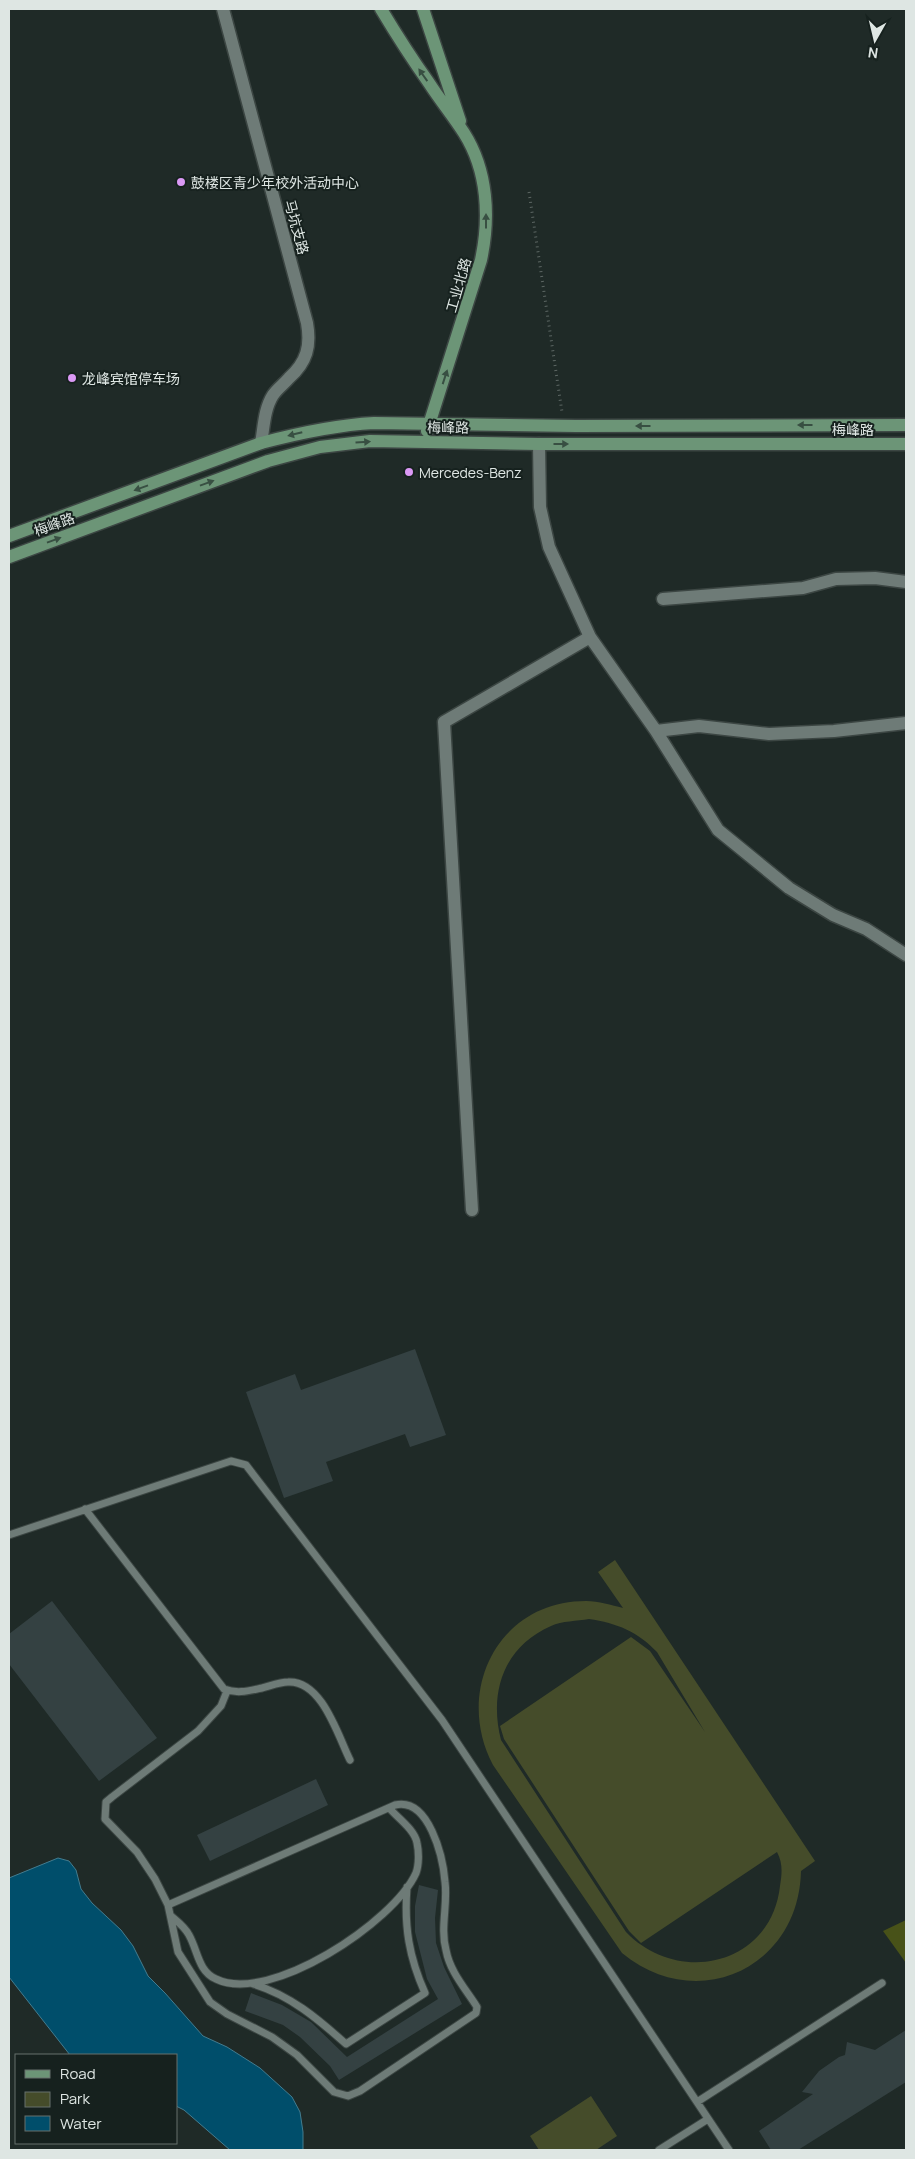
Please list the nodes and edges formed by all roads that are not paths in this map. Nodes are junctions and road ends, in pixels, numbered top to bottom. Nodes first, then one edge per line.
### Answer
1 (223, 9) edge
2 (381, 9) edge
3 (423, 9) edge
4 (465, 135) junction
5 (430, 424) junction
6 (906, 425) edge
7 (424, 442) junction
8 (262, 443) junction
9 (539, 444) junction
10 (906, 444) edge
11 (9, 536) edge
12 (9, 557) edge
13 (906, 582) edge
14 (663, 599) dead end
15 (590, 637) junction
16 (906, 723) edge
17 (656, 731) junction
18 (906, 955) edge
19 (472, 1210) dead end
20 (85, 1510) junction
21 (9, 1535) edge
22 (227, 1691) junction
23 (350, 1760) dead end
24 (389, 1808) junction
25 (407, 1887) junction
26 (168, 1905) junction
27 (171, 1916) junction
28 (882, 1983) dead end
29 (253, 1984) junction
30 (697, 2102) junction
31 (708, 2119) junction
32 (659, 2150) edge
33 (729, 2150) edge

1 - 8 street, 马坑支路
4 -> 2 main road, 工业北路
3 - 4 main road, 工业北路
5 -> 4 main road, 工业北路
6 -> 5 main road, 梅峰路
5 - 7 main road, 工业北路
5 -> 8 main road, 梅峰路
7 - 9 main road, 梅峰路
12 -> 7 main road, 梅峰路
8 -> 11 main road, 梅峰路
9 -> 10 main road, 梅峰路
9 - 15 street
13 - 14 street
15 - 17 street
15 - 19 street
16 - 17 street
17 - 18 street
20 - 21 lane
20 - 22 lane
20 - 30 lane
22 - 23 lane
22 - 26 lane
24 - 25 lane
24 - 26 lane
24 - 27 lane
25 - 29 lane
25 - 29 lane
26 - 27 lane
27 - 29 lane
28 - 30 lane
30 - 31 lane
31 - 32 lane
31 - 33 lane

